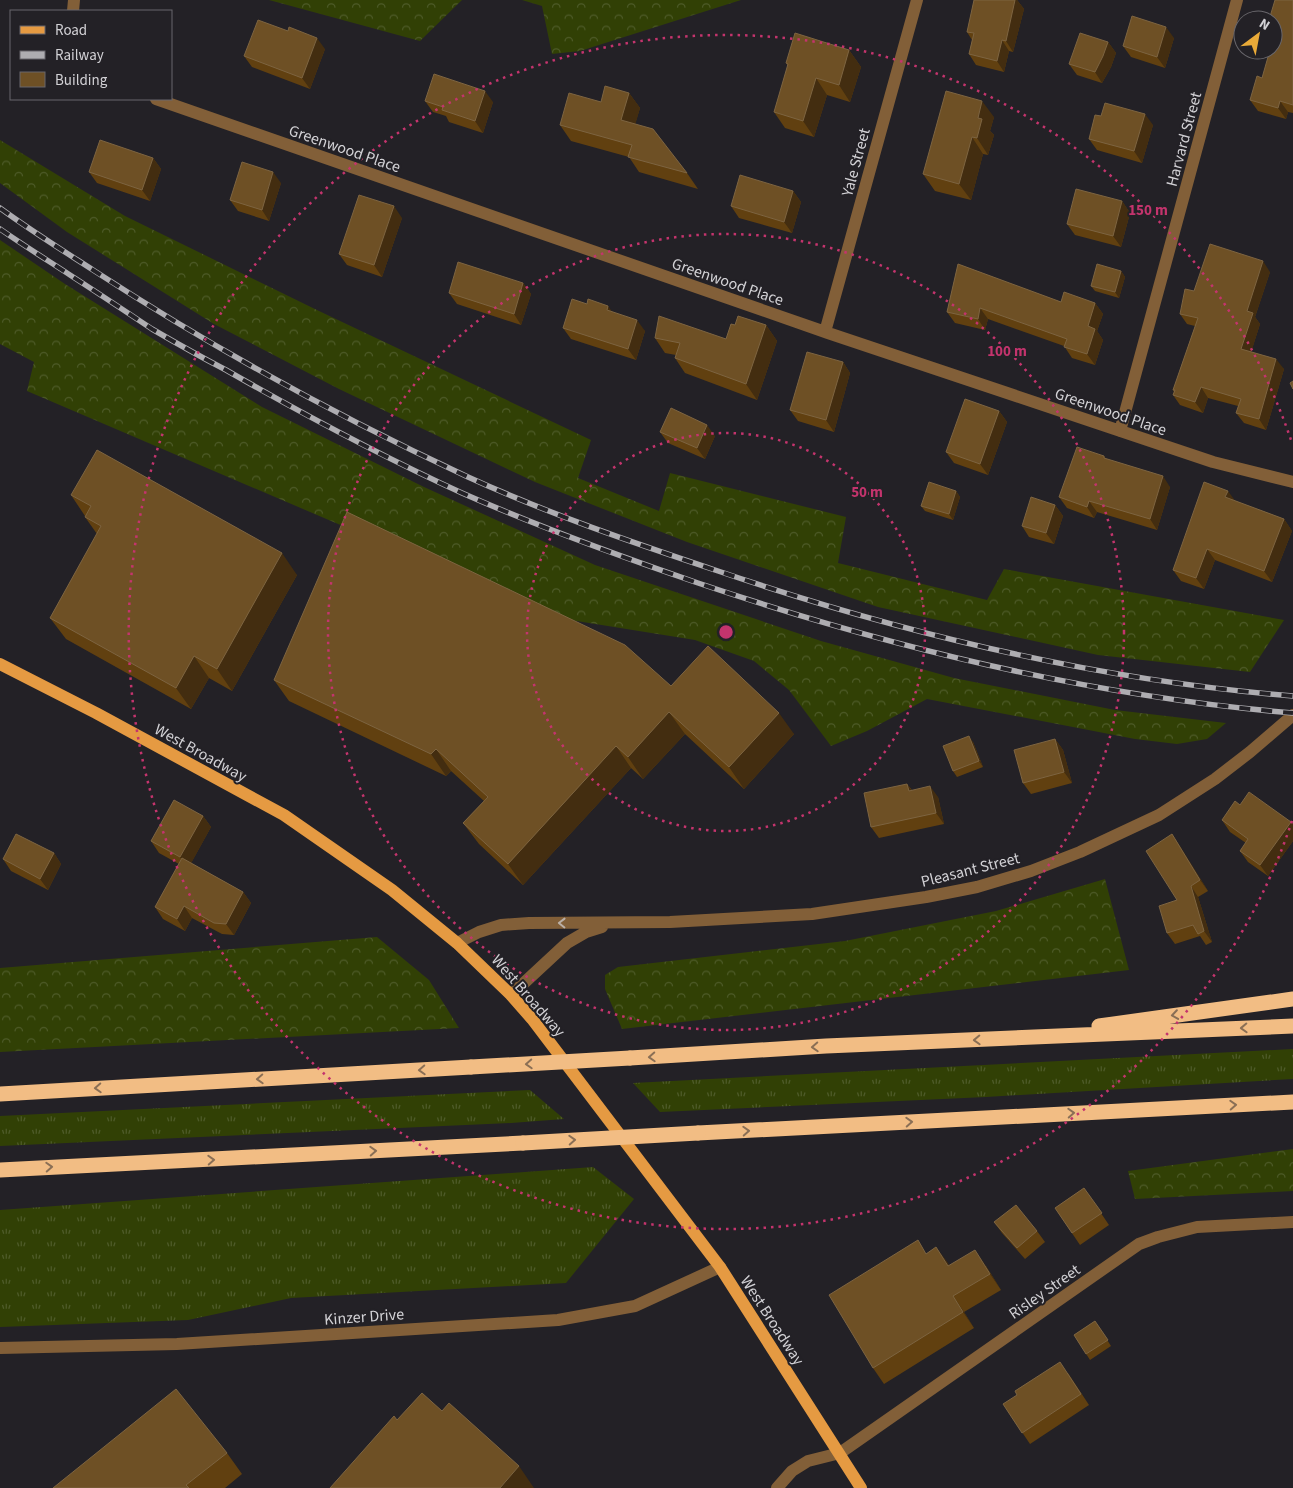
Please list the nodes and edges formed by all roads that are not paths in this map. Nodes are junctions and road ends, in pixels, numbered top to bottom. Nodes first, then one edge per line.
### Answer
1 (917, 0) edge
2 (1237, 0) edge
3 (159, 100) edge
4 (825, 332) junction
5 (1120, 431) junction
6 (1293, 482) edge
7 (0, 664) edge
8 (1293, 715) edge
9 (611, 924) junction
10 (457, 943) junction
11 (511, 995) junction
12 (1293, 999) edge
13 (1293, 1026) edge
14 (1005, 1039) junction
15 (0, 1094) edge
16 (1293, 1102) edge
17 (0, 1170) edge
18 (1293, 1222) edge
19 (720, 1267) junction
20 (0, 1348) edge
21 (840, 1454) junction
22 (777, 1488) edge
23 (862, 1488) edge

1 - 4 street, Yale Street
2 - 5 street, Harvard Street
3 - 4 street, Greenwood Place
4 - 5 street, Greenwood Place
5 - 6 street, Greenwood Place
7 - 10 main road, West Broadway
8 - 9 street, Pleasant Street
9 -> 10 street, Pleasant Street
9 - 11 street, Pleasant Street
10 - 11 main road, West Broadway
11 - 19 main road, West Broadway
12 -> 14 highway
13 -> 14 highway
14 -> 15 highway, bridge
17 -> 16 highway, bridge
18 - 21 street, Risley Street
19 - 20 street, Kinzer Drive
19 - 21 main road, West Broadway
21 - 22 street
21 - 23 main road, West Broadway

